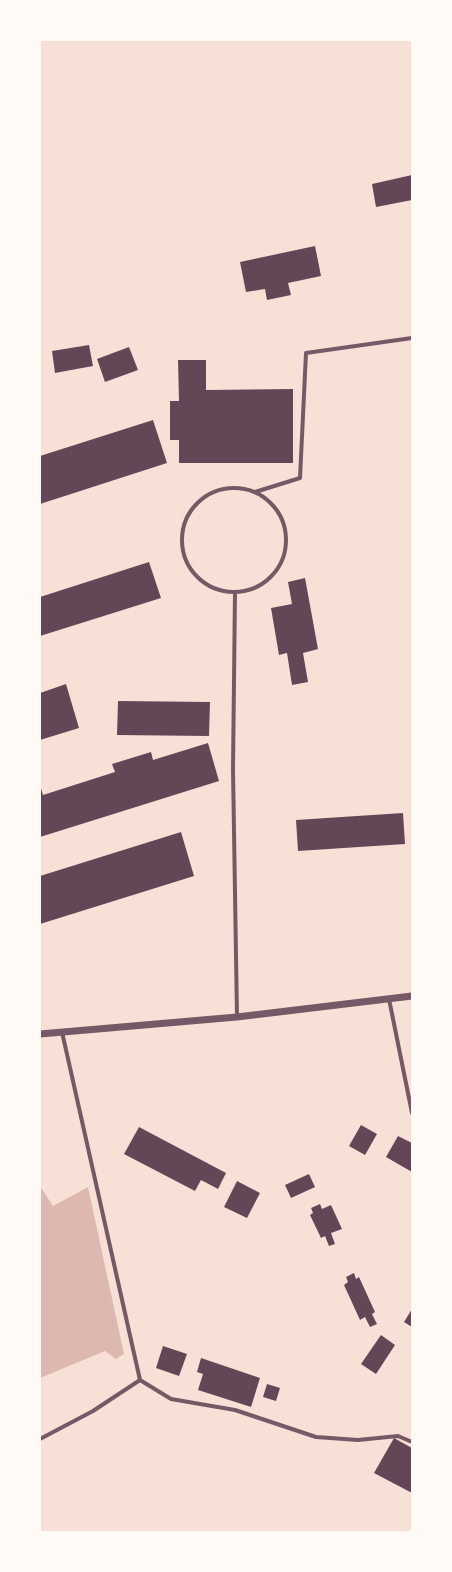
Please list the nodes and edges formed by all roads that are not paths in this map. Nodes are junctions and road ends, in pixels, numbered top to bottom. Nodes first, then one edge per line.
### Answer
1 (412, 338) edge
2 (255, 492) junction
3 (236, 592) junction
4 (412, 996) edge
5 (389, 999) junction
6 (237, 1017) junction
7 (62, 1031) junction
8 (40, 1034) edge
9 (412, 1113) edge
10 (140, 1380) junction
11 (40, 1439) edge
12 (412, 1442) edge

1 - 2 street
2 - 3 street
2 - 3 street
3 - 6 street
4 - 5 street
5 - 6 street
5 - 9 street
6 - 7 street
7 - 8 street
7 - 10 street
10 - 11 street
10 - 12 street

